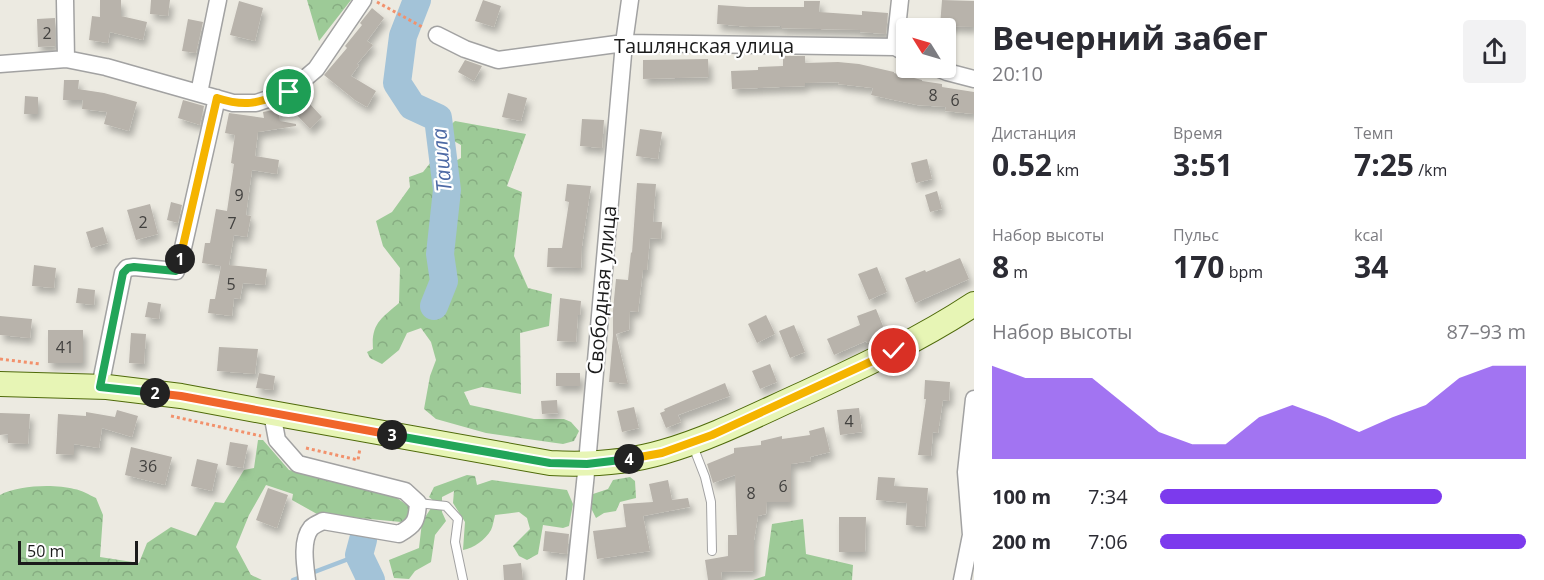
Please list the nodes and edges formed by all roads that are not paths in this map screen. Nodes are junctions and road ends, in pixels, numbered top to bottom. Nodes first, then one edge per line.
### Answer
1 (65, 0) edge
2 (218, 0) edge
3 (363, 0) edge
4 (630, 0) edge
5 (900, 0) edge
6 (900, 18) edge
7 (437, 35) road end
8 (624, 43) junction
9 (896, 50) edge
10 (66, 59) junction
11 (0, 64) edge
12 (956, 74) edge
13 (974, 79) edge
14 (200, 93) junction
15 (217, 98) junction
16 (974, 304) edge
17 (0, 384) edge
18 (100, 387) junction
19 (974, 399) edge
20 (272, 413) junction
21 (692, 442) junction
22 (587, 464) junction
23 (418, 503) junction
24 (712, 551) dead end
25 (307, 580) edge
26 (463, 580) edge
27 (575, 580) edge
28 (962, 580) edge

1 - 10 street
2 - 14 street
3 - 15 street
4 - 8 street, Свободная улица
5 - 6 street
7 - 8 street, Ташлянская улица
8 - 9 street, Ташлянская улица
8 - 22 street, Свободная улица
10 - 11 street
10 - 14 street
12 - 13 street
14 - 15 street
15 - 18 street
16 - 21 main road
17 - 18 main road
18 - 20 main road
19 - 28 street
20 - 22 main road
20 - 23 street
21 - 22 main road
21 - 24 lane
22 - 27 street, Свободная улица
23 - 25 street
23 - 26 lane

